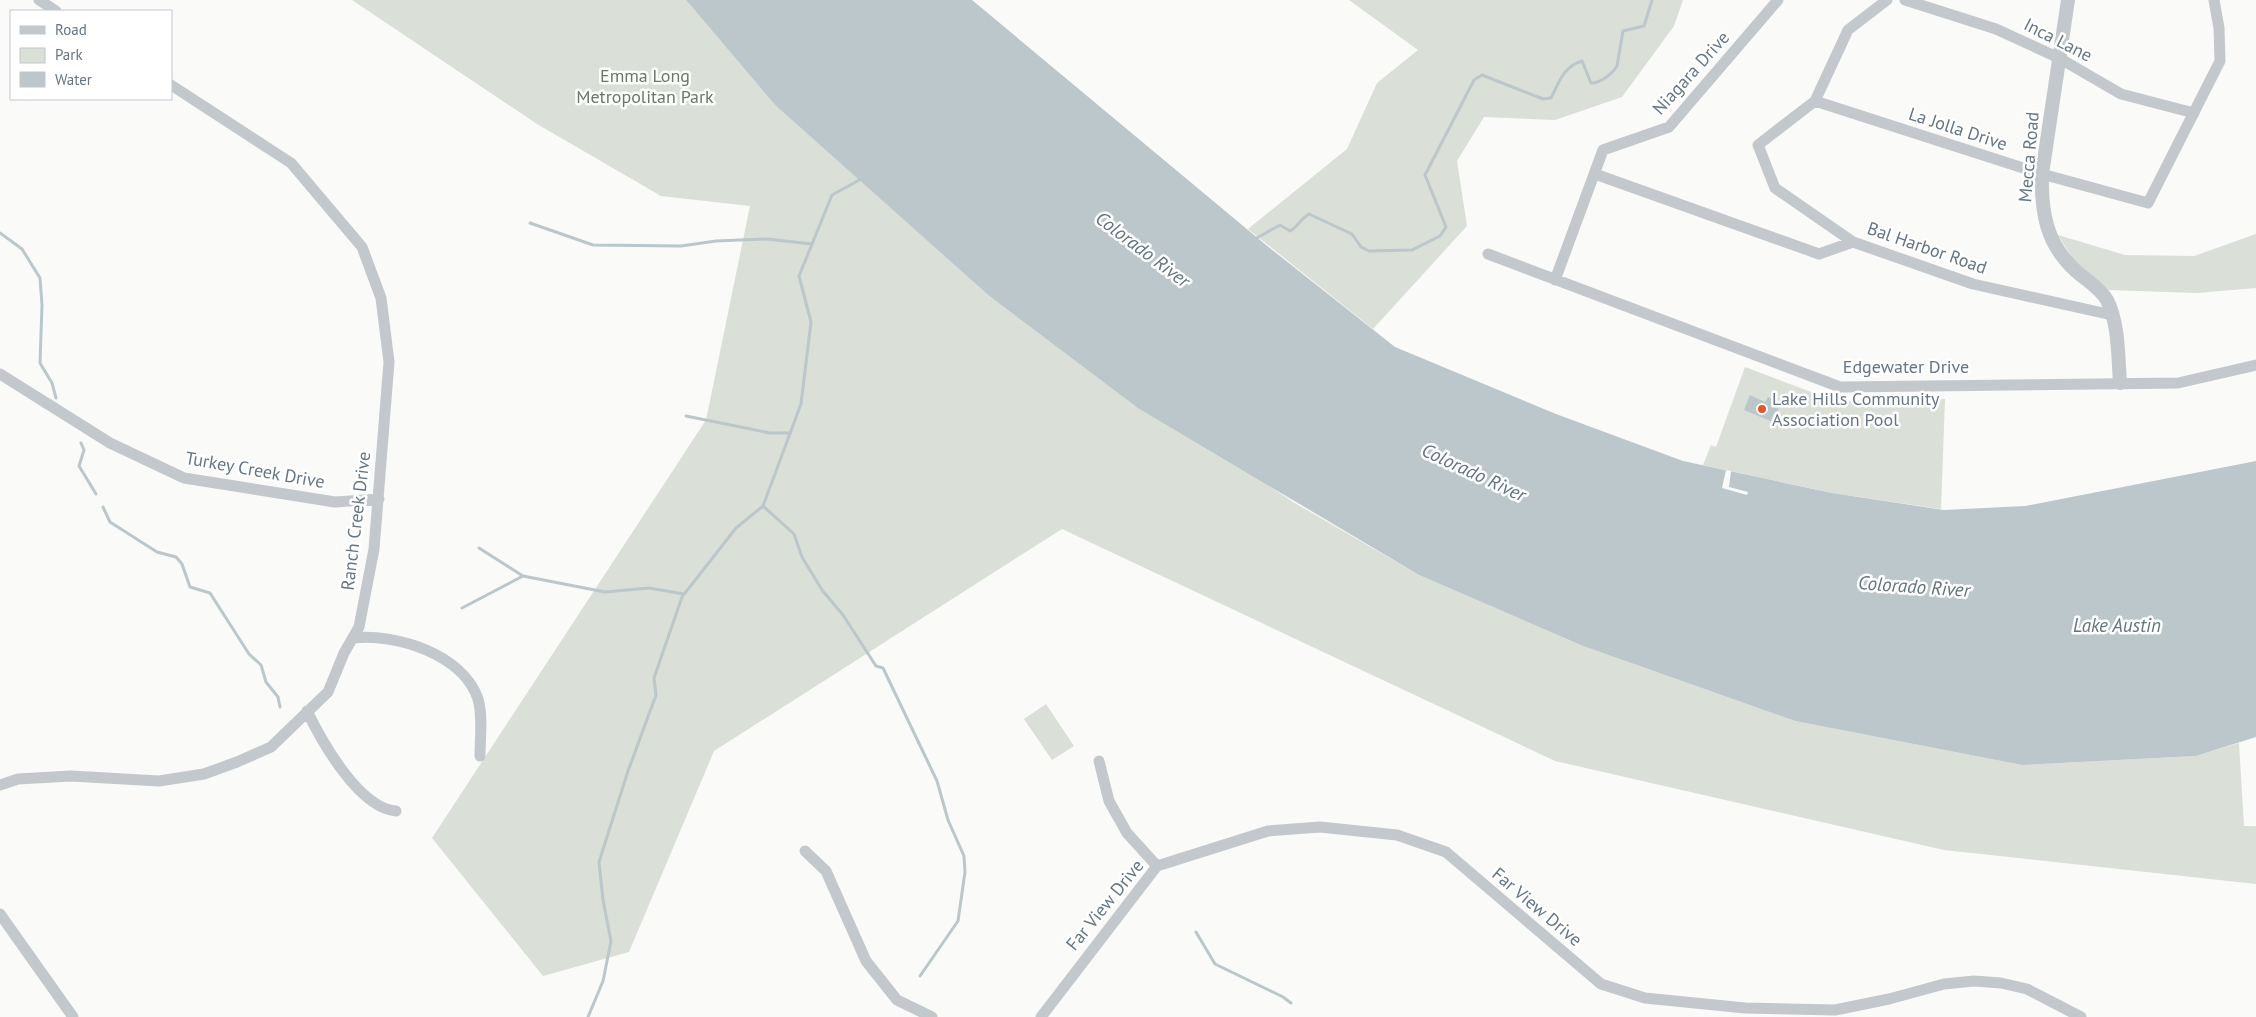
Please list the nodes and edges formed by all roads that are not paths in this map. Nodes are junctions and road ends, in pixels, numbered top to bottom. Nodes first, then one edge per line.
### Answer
1 (39, 0) edge
2 (1778, 0) edge
3 (1887, 0) edge
4 (1905, 0) edge
5 (2068, 0) edge
6 (2214, 0) edge
7 (54, 10) edge
8 (2059, 58) junction
9 (172, 86) edge
10 (1815, 101) junction
11 (2194, 113) junction
12 (1595, 174) junction
13 (2042, 174) junction
14 (1853, 242) junction
15 (1488, 254) dead end
16 (1556, 280) junction
17 (2112, 315) junction
18 (2256, 364) edge
19 (0, 374) edge
20 (2120, 383) junction
21 (379, 499) junction
22 (353, 638) junction
23 (308, 711) junction
24 (480, 756) dead end
25 (1099, 761) dead end
26 (0, 785) edge
27 (396, 811) dead end
28 (805, 851) dead end
29 (1157, 866) junction
30 (0, 914) edge
31 (73, 1017) edge
32 (932, 1017) edge
33 (1041, 1017) edge
34 (2081, 1017) edge

1 - 7 street
2 - 12 street, Niagara Drive
3 - 10 street
4 - 8 street, Inca Lane
5 - 8 street, Mecca Road
6 - 11 street
8 - 11 street, Inca Lane
8 - 13 street, Mecca Road
9 - 21 street, Ranch Creek Drive
10 - 13 street, La Jolla Drive
10 - 14 street
11 - 13 street, La Jolla Drive
12 - 14 street, Bal Harbor Road
12 - 16 street, Niagara Drive
13 - 17 street, Mecca Road
14 - 17 street, Bal Harbor Road
15 - 16 street, Edgewater Drive
16 - 20 street, Edgewater Drive
17 - 20 street, Mecca Road
18 - 20 street, Edgewater Drive
19 - 21 street, Turkey Creek Drive
21 - 22 street, Ranch Creek Drive
22 - 23 street, Ranch Creek Drive
22 - 24 street
23 - 26 street, Ranch Creek Drive
23 - 27 street
25 - 29 street
28 - 32 street
29 - 33 street, Far View Drive
29 - 34 street, Far View Drive
30 - 31 street

